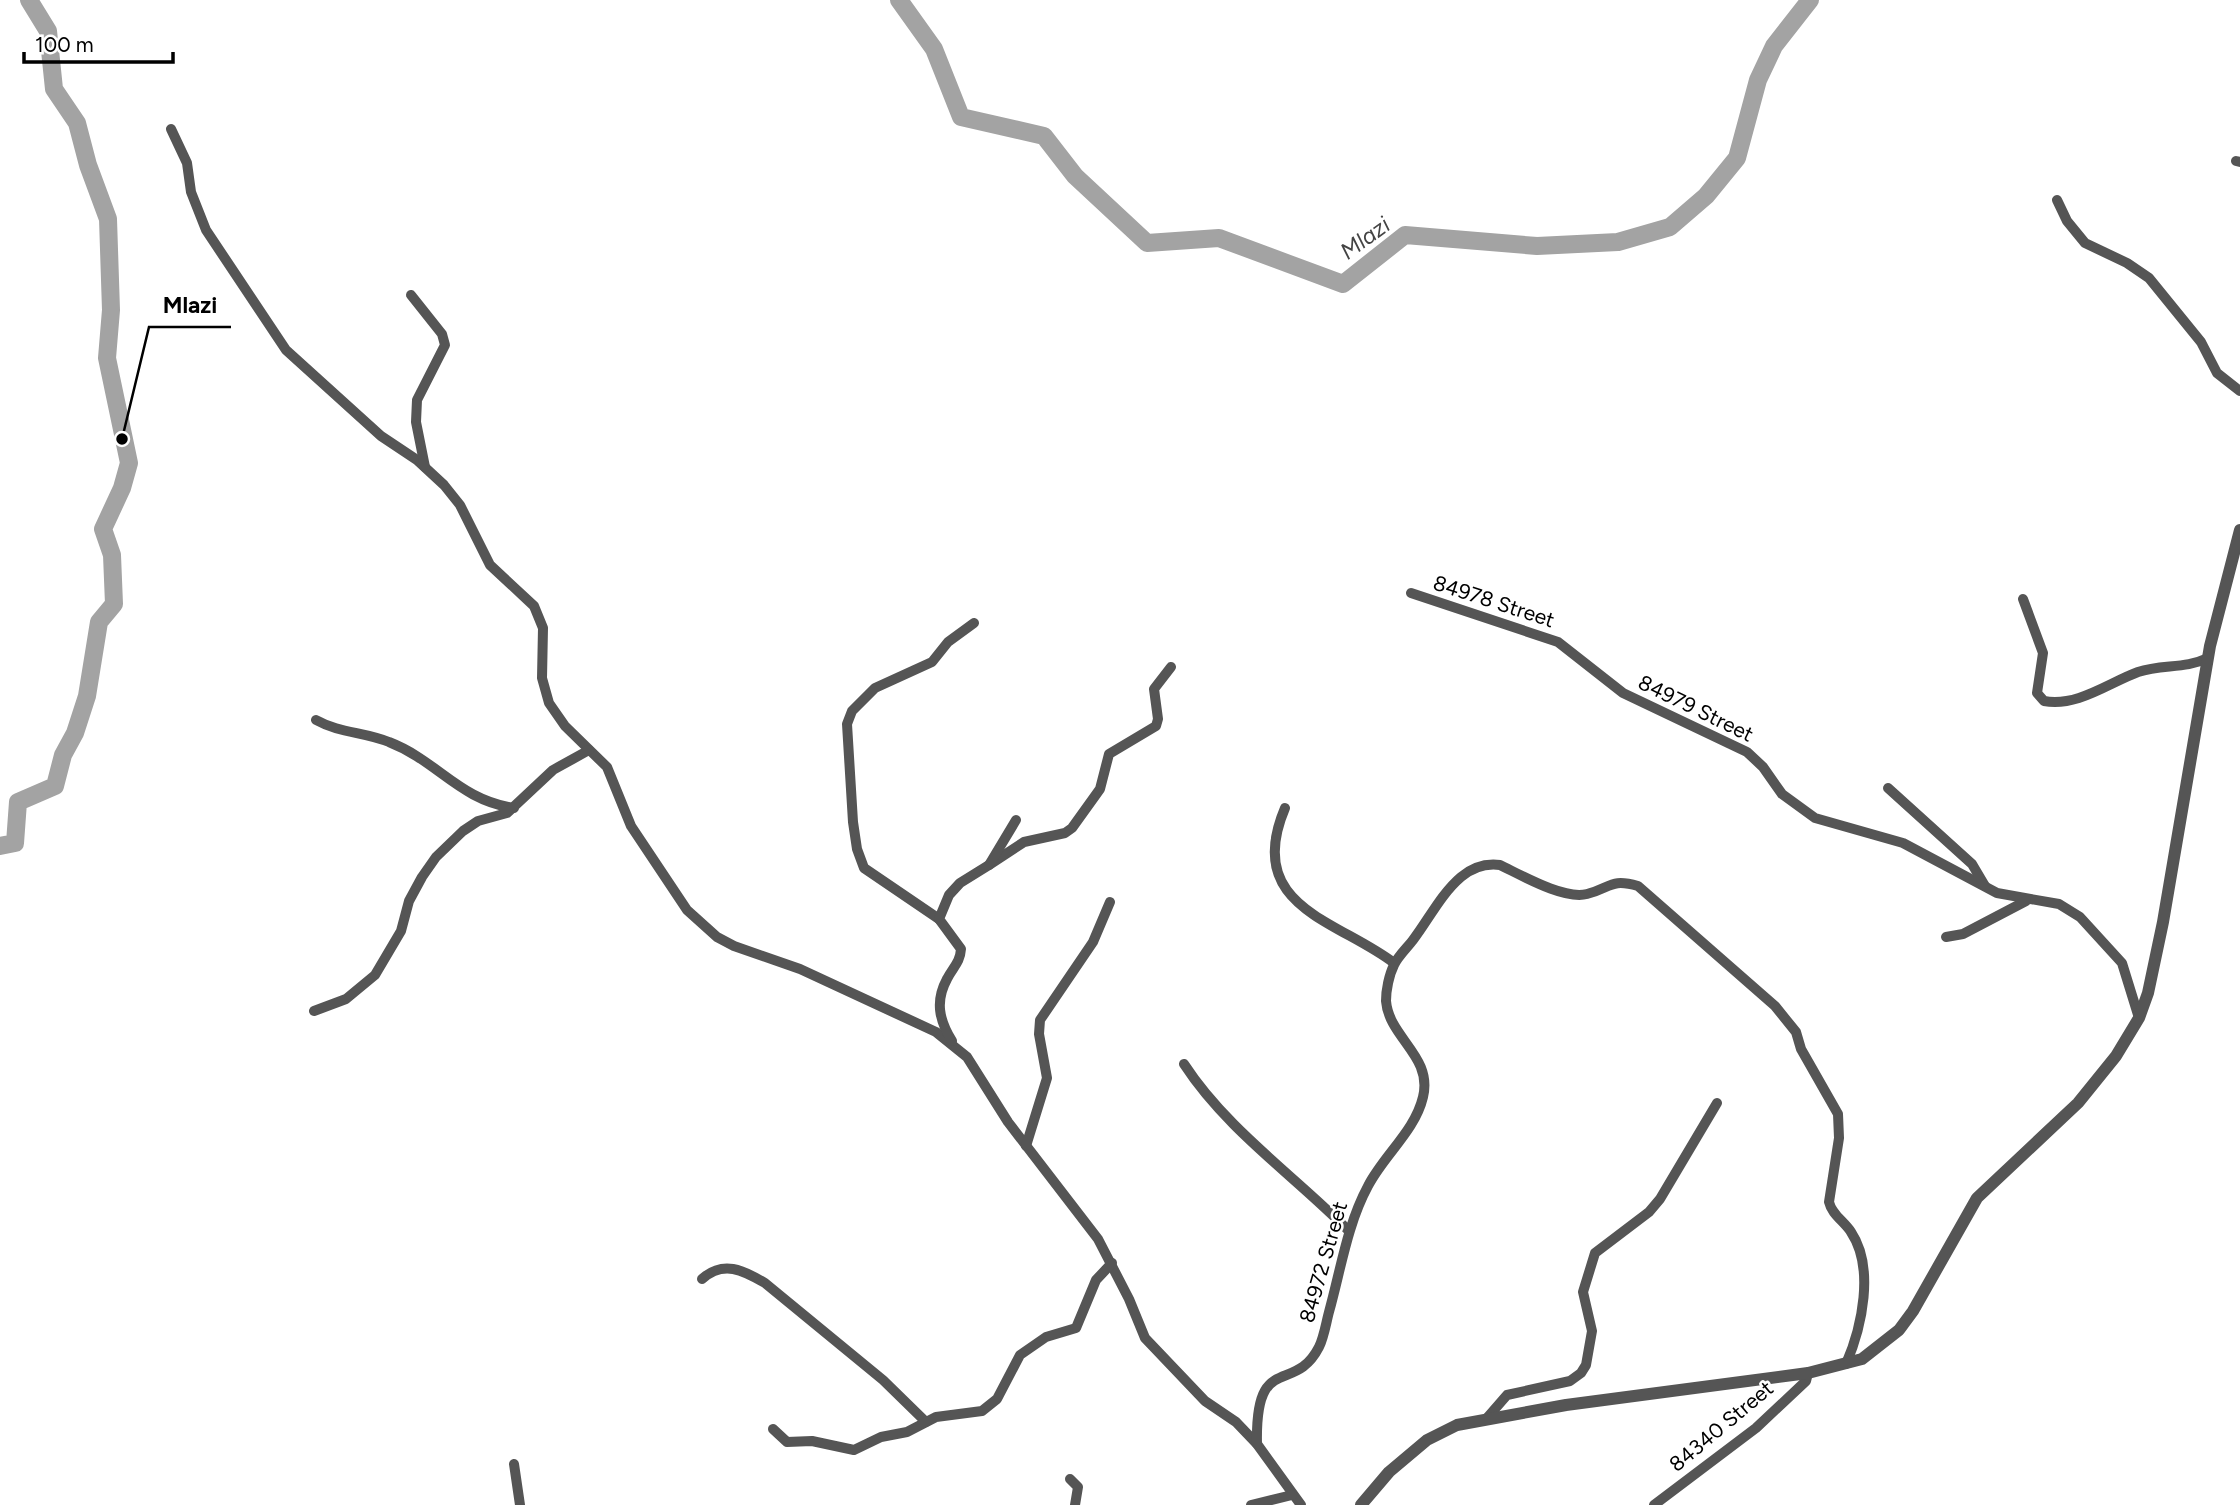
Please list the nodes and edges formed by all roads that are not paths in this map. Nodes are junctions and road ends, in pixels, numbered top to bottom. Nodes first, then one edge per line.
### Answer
1 (171, 129) dead end
2 (2057, 200) dead end
3 (411, 295) dead end
4 (2240, 391) edge
5 (425, 467) junction
6 (2240, 532) edge
7 (1411, 593) dead end
8 (2023, 598) dead end
9 (974, 623) dead end
10 (2208, 658) junction
11 (1171, 667) dead end
12 (1597, 672) joint
13 (316, 720) dead end
14 (589, 750) junction
15 (1888, 788) dead end
16 (514, 808) junction
17 (1285, 808) dead end
18 (1016, 820) dead end
19 (989, 865) junction
20 (1985, 887) junction
21 (2026, 900) junction
22 (1110, 902) dead end
23 (939, 919) junction
24 (1946, 937) dead end
25 (1395, 963) junction
26 (314, 1011) dead end
27 (2138, 1018) junction
28 (954, 1044) junction
29 (1184, 1064) dead end
30 (1717, 1103) dead end
31 (1026, 1146) junction
32 (1349, 1231) junction
33 (1112, 1263) junction
34 (702, 1279) dead end
35 (1846, 1364) junction
36 (1808, 1373) junction
37 (1487, 1418) junction
38 (926, 1422) junction
39 (773, 1429) dead end
40 (1257, 1444) junction
41 (514, 1464) dead end
42 (1070, 1479) dead end
43 (1292, 1495) junction
44 (520, 1505) edge
45 (1075, 1505) edge
46 (1251, 1505) edge
47 (1301, 1505) edge
48 (1361, 1505) edge
49 (1654, 1505) edge

1 - 5 street
2 - 4 street
3 - 5 street
5 - 14 street
6 - 10 street
7 - 12 street, 84978 Street
8 - 10 street
9 - 23 street
10 - 27 street
11 - 19 street
12 - 20 street, 84979 Street
13 - 16 street
14 - 16 street
14 - 28 street
15 - 20 street
16 - 26 street
17 - 25 street
18 - 19 street
19 - 23 street
20 - 21 street, 84979 Street
21 - 24 street
21 - 27 street, 84979 Street
22 - 31 street
23 - 28 street
25 - 32 street, 84972 Street
25 - 35 street
27 - 35 street
28 - 31 street
29 - 32 street
30 - 37 street
31 - 33 street
32 - 40 street, 84972 Street
33 - 38 street
33 - 40 street
34 - 38 street
35 - 36 street
36 - 37 street
36 - 49 street, 84340 Street
37 - 48 street
38 - 39 street
40 - 43 street
41 - 44 street
42 - 45 street
43 - 46 street
43 - 47 street

